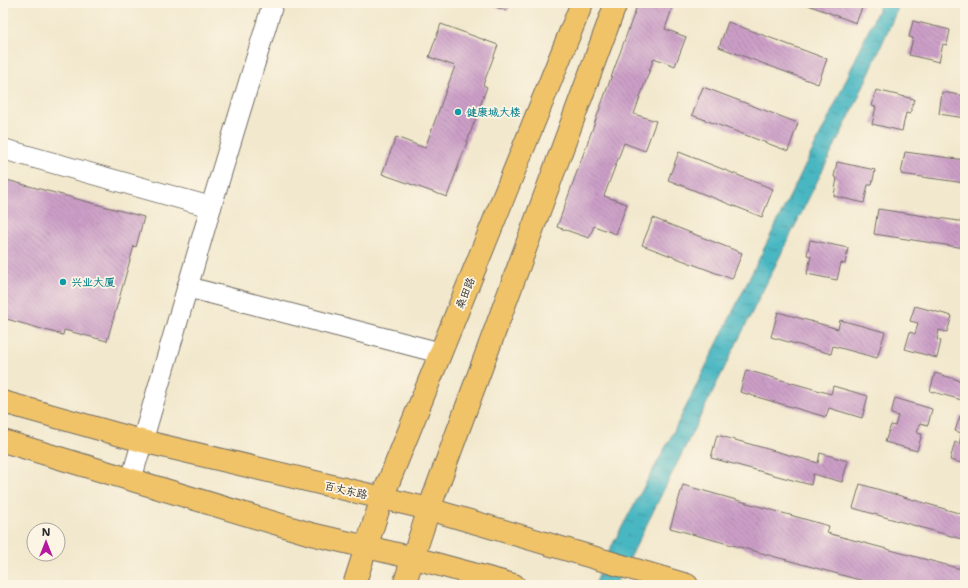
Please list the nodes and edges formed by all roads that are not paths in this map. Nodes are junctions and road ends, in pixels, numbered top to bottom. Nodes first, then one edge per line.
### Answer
1 (273, 3) edge
2 (582, 3) edge
3 (616, 3) edge
4 (3, 149) edge
5 (210, 207) junction
6 (187, 287) junction
7 (440, 353) junction
8 (3, 402) edge
9 (142, 441) junction
10 (3, 442) edge
11 (131, 480) junction
12 (382, 498) junction
13 (429, 509) junction
14 (367, 548) junction
15 (414, 558) junction
16 (354, 585) edge
17 (404, 585) edge
18 (514, 585) edge
19 (686, 585) edge

1 - 5 street
2 - 7 main road, 桑田路
3 - 13 main road
4 - 5 street
5 - 6 street
6 - 7 street
6 - 9 street
7 - 12 main road, 桑田路
8 - 9 main road, 百丈东路
9 - 11 street
9 - 12 main road, 百丈东路
10 - 11 main road
11 - 14 main road
12 - 13 main road, 百丈东路
12 - 14 main road, 桑田路
13 - 15 main road
13 - 19 main road, 百丈东路
14 - 15 main road
14 - 16 main road, 桑田路
15 - 17 main road
15 - 18 main road

